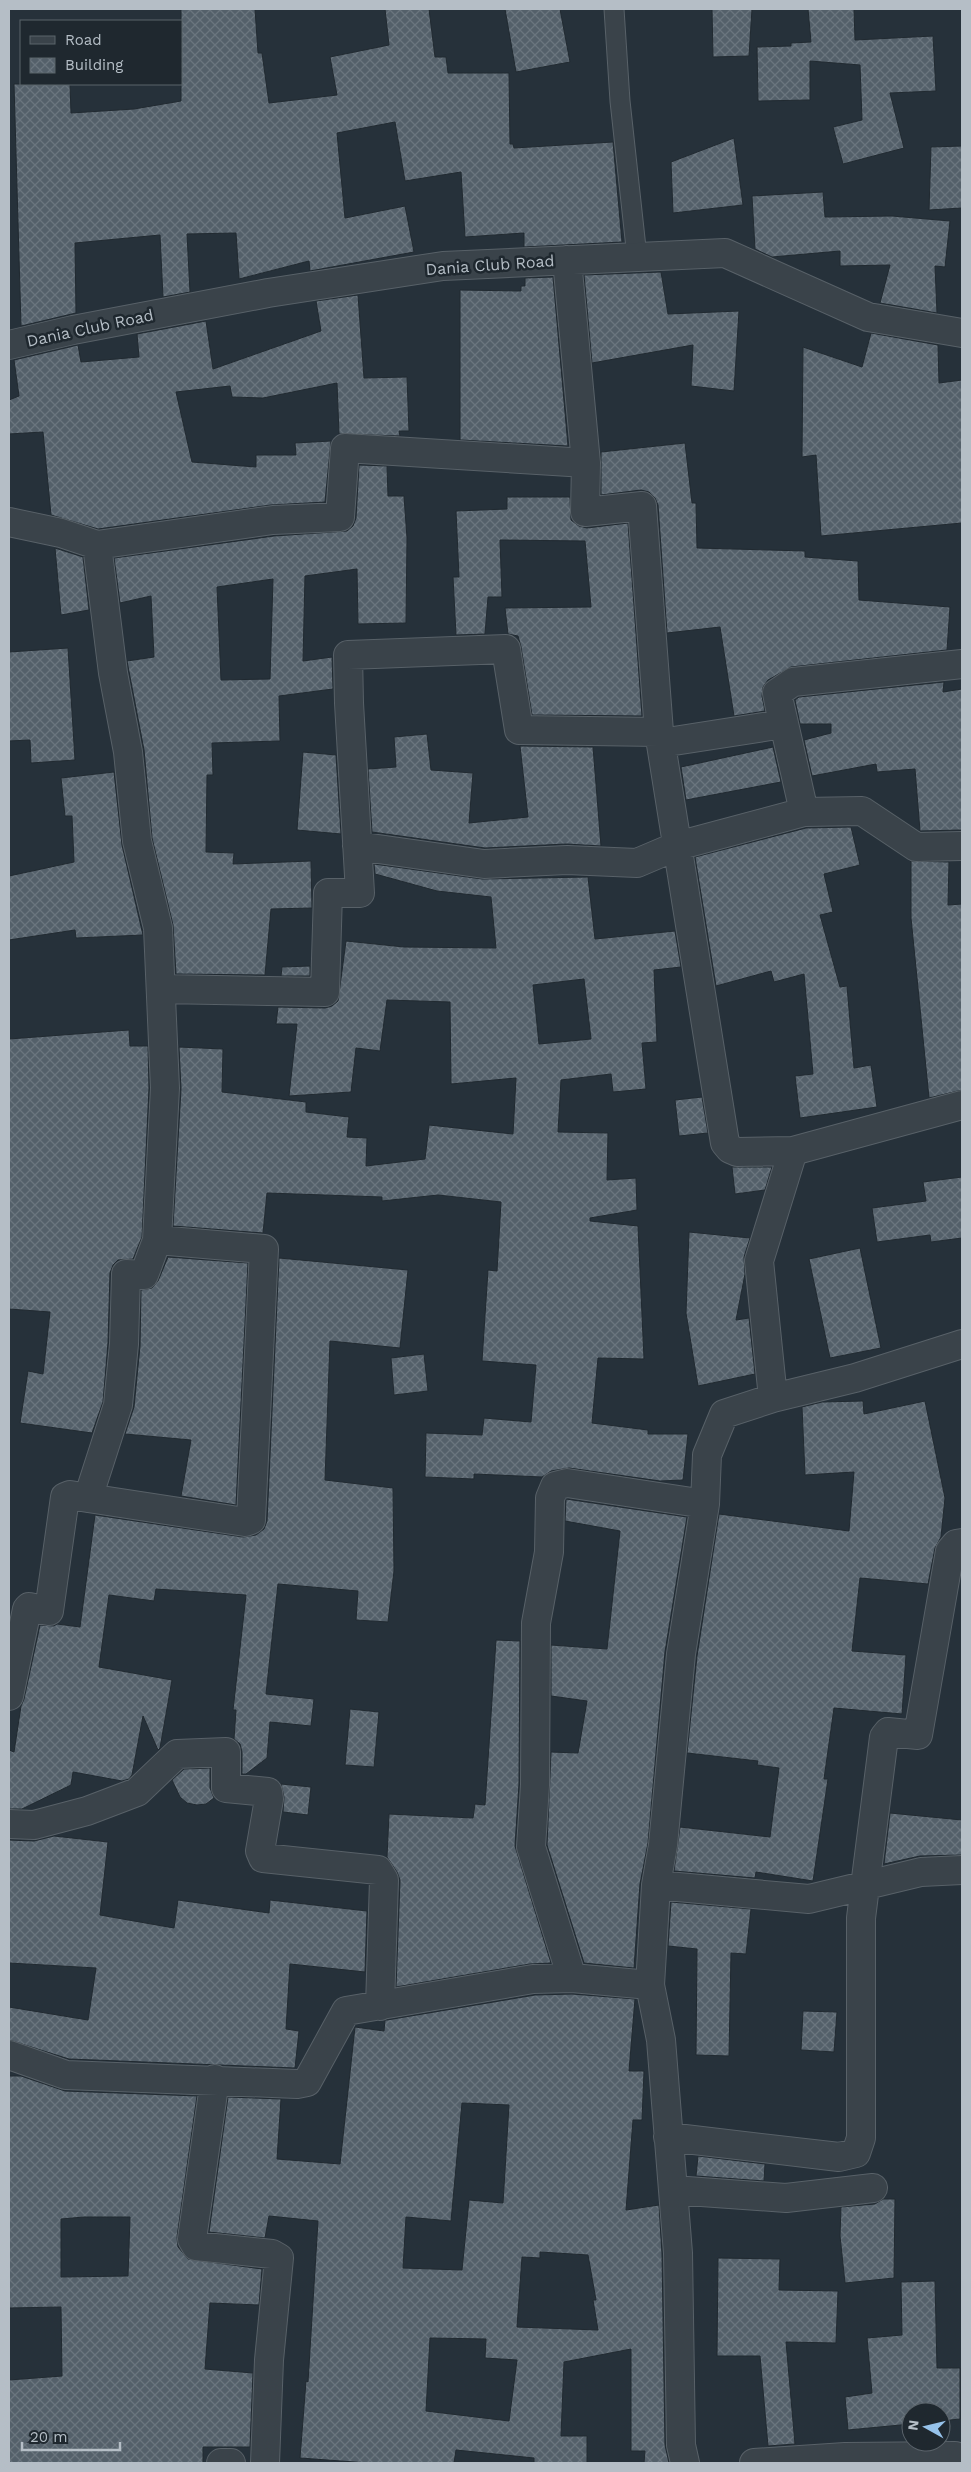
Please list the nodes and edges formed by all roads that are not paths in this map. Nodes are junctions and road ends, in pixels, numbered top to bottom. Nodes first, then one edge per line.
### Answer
1 (614, 9) edge
2 (637, 257) junction
3 (568, 260) junction
4 (962, 332) edge
5 (9, 345) edge
6 (586, 463) junction
7 (9, 522) edge
8 (97, 545) junction
9 (962, 664) edge
10 (778, 697) junction
11 (660, 737) junction
12 (804, 812) junction
13 (357, 846) junction
14 (677, 846) junction
15 (962, 846) edge
16 (161, 990) junction
17 (962, 1105) edge
18 (793, 1151) junction
19 (157, 1240) junction
20 (962, 1344) edge
21 (773, 1398) junction
22 (88, 1498) junction
23 (705, 1504) junction
24 (962, 1543) edge
25 (9, 1696) edge
26 (9, 1824) edge
27 (962, 1870) edge
28 (656, 1885) junction
29 (572, 1978) junction
30 (650, 1985) junction
31 (380, 2006) junction
32 (9, 2055) edge
33 (215, 2080) junction
34 (668, 2137) junction
35 (873, 2188) dead end
36 (673, 2190) junction
37 (221, 2463) edge
38 (231, 2463) edge
39 (265, 2463) edge
40 (685, 2463) edge
41 (754, 2463) edge
42 (962, 2463) edge

1 - 2 lane
2 - 3 street, Dania Club Road
2 - 4 street, Dania Club Road
3 - 5 street, Dania Club Road
3 - 6 street
6 - 8 street
6 - 11 street
7 - 8 street
8 - 16 street
9 - 10 street
10 - 11 street
10 - 12 street
11 - 13 street
11 - 14 street
12 - 14 street
12 - 15 street
13 - 14 street
13 - 16 street
14 - 18 street
16 - 19 street
17 - 18 street
18 - 21 street
19 - 22 street
19 - 22 street
20 - 21 street
21 - 23 street
22 - 25 street
23 - 28 street
23 - 29 street
24 - 34 street
26 - 31 street
27 - 28 street
28 - 30 street
29 - 30 street
29 - 31 street
30 - 34 street
31 - 33 street
32 - 33 street
33 - 39 street
34 - 36 street
35 - 36 street
36 - 40 street
37 - 38 street
41 - 42 street

